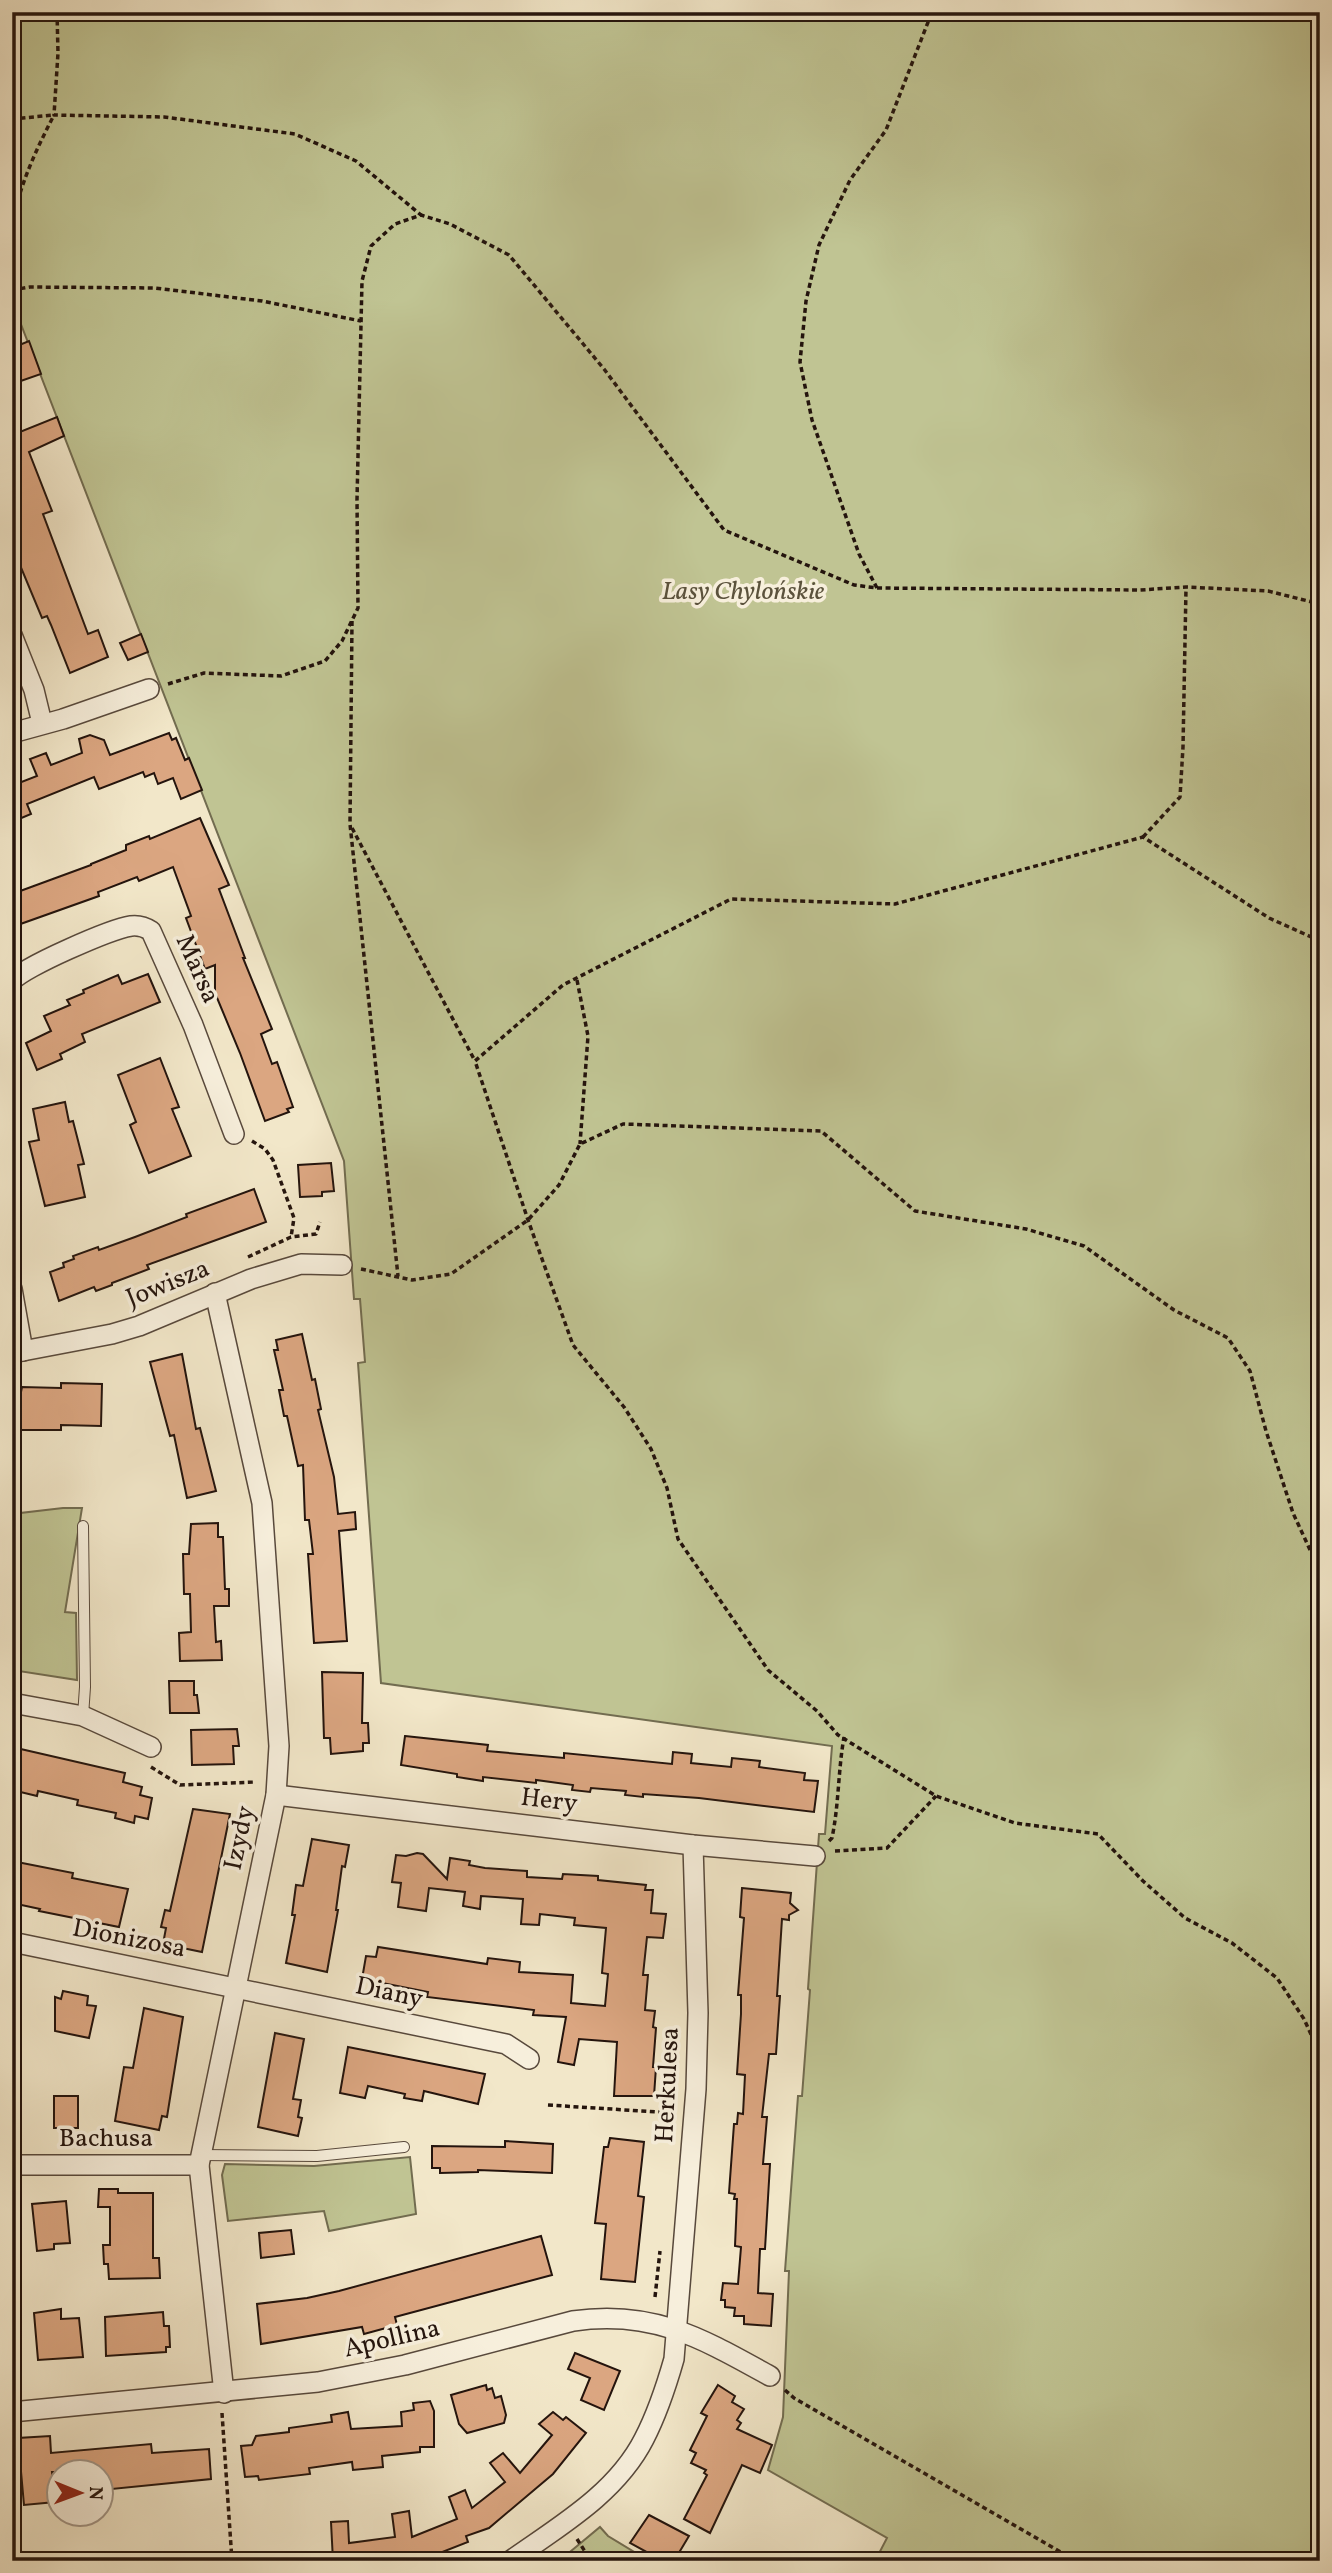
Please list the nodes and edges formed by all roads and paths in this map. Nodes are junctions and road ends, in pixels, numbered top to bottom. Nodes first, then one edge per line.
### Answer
1 (57, 12) edge
2 (932, 12) edge
3 (54, 115) junction
4 (12, 119) edge
5 (421, 215) junction
6 (12, 226) edge
7 (12, 290) edge
8 (361, 321) junction
9 (1186, 587) junction
10 (877, 588) junction
11 (1320, 604) edge
12 (352, 619) junction
13 (12, 635) edge
14 (149, 689) joint
15 (42, 723) junction
16 (12, 733) edge
17 (350, 824) junction
18 (1143, 837) junction
19 (1320, 941) edge
20 (576, 980) junction
21 (12, 981) edge
22 (475, 1061) junction
23 (234, 1134) joint
24 (580, 1144) junction
25 (528, 1220) junction
26 (295, 1238) dead end
27 (342, 1265) joint
28 (398, 1277) junction
29 (12, 1289) edge
30 (215, 1293) junction
31 (18, 1352) edge
32 (83, 1526) dead end
33 (1320, 1563) edge
34 (12, 1703) edge
35 (83, 1716) junction
36 (844, 1737) junction
37 (151, 1747) joint
38 (258, 1782) dead end
39 (276, 1795) junction
40 (936, 1796) junction
41 (693, 1845) junction
42 (817, 1854) junction
43 (12, 1942) edge
44 (235, 1987) junction
45 (1320, 2054) edge
46 (529, 2059) dead end
47 (548, 2105) dead end
48 (675, 2113) dead end
49 (404, 2147) dead end
50 (200, 2160) junction
51 (12, 2165) edge
52 (661, 2245) dead end
53 (655, 2297) dead end
54 (677, 2328) junction
55 (770, 2375) joint
56 (224, 2393) junction
57 (12, 2412) edge
58 (1065, 2554) junction
59 (232, 2561) edge
60 (510, 2561) edge
61 (1067, 2561) edge
62 (1076, 2561) edge

1 - 3 path
2 - 10 path
3 - 4 path
3 - 5 path
3 - 6 path
5 - 8 path
5 - 10 path
7 - 8 path
8 - 12 path
9 - 10 path
9 - 11 path
9 - 18 path
12 - 14 path
12 - 17 path
13 - 15 street
14 - 15 street
15 - 16 street
17 - 22 path
17 - 28 path
18 - 19 path
18 - 20 path
20 - 22 path
20 - 24 path
21 - 23 street, Marsa
22 - 25 path
23 - 26 path
24 - 25 path
24 - 33 path
25 - 28 path
25 - 36 path
27 - 28 path
27 - 30 street, Jowisza
29 - 31 street
30 - 31 street, Jowisza
30 - 39 street, Izydy
32 - 35 lane
34 - 35 street
35 - 37 street
36 - 40 path
36 - 42 path
37 - 38 path
39 - 41 street, Hery
39 - 44 street, Izydy
40 - 42 path
40 - 45 path
41 - 42 street, Hery
41 - 54 street, Herkulesa
43 - 44 street, Dionizosa
44 - 46 street, Diany
44 - 50 street, Izydy
47 - 48 path
49 - 50 lane
50 - 51 street, Bachusa
50 - 56 street, Izydy
52 - 53 path
54 - 55 street, Apollina
54 - 56 street, Apollina
54 - 60 street, Herkulesa
55 - 58 path
56 - 57 street, Apollina
56 - 59 path
58 - 61 path
58 - 62 path

